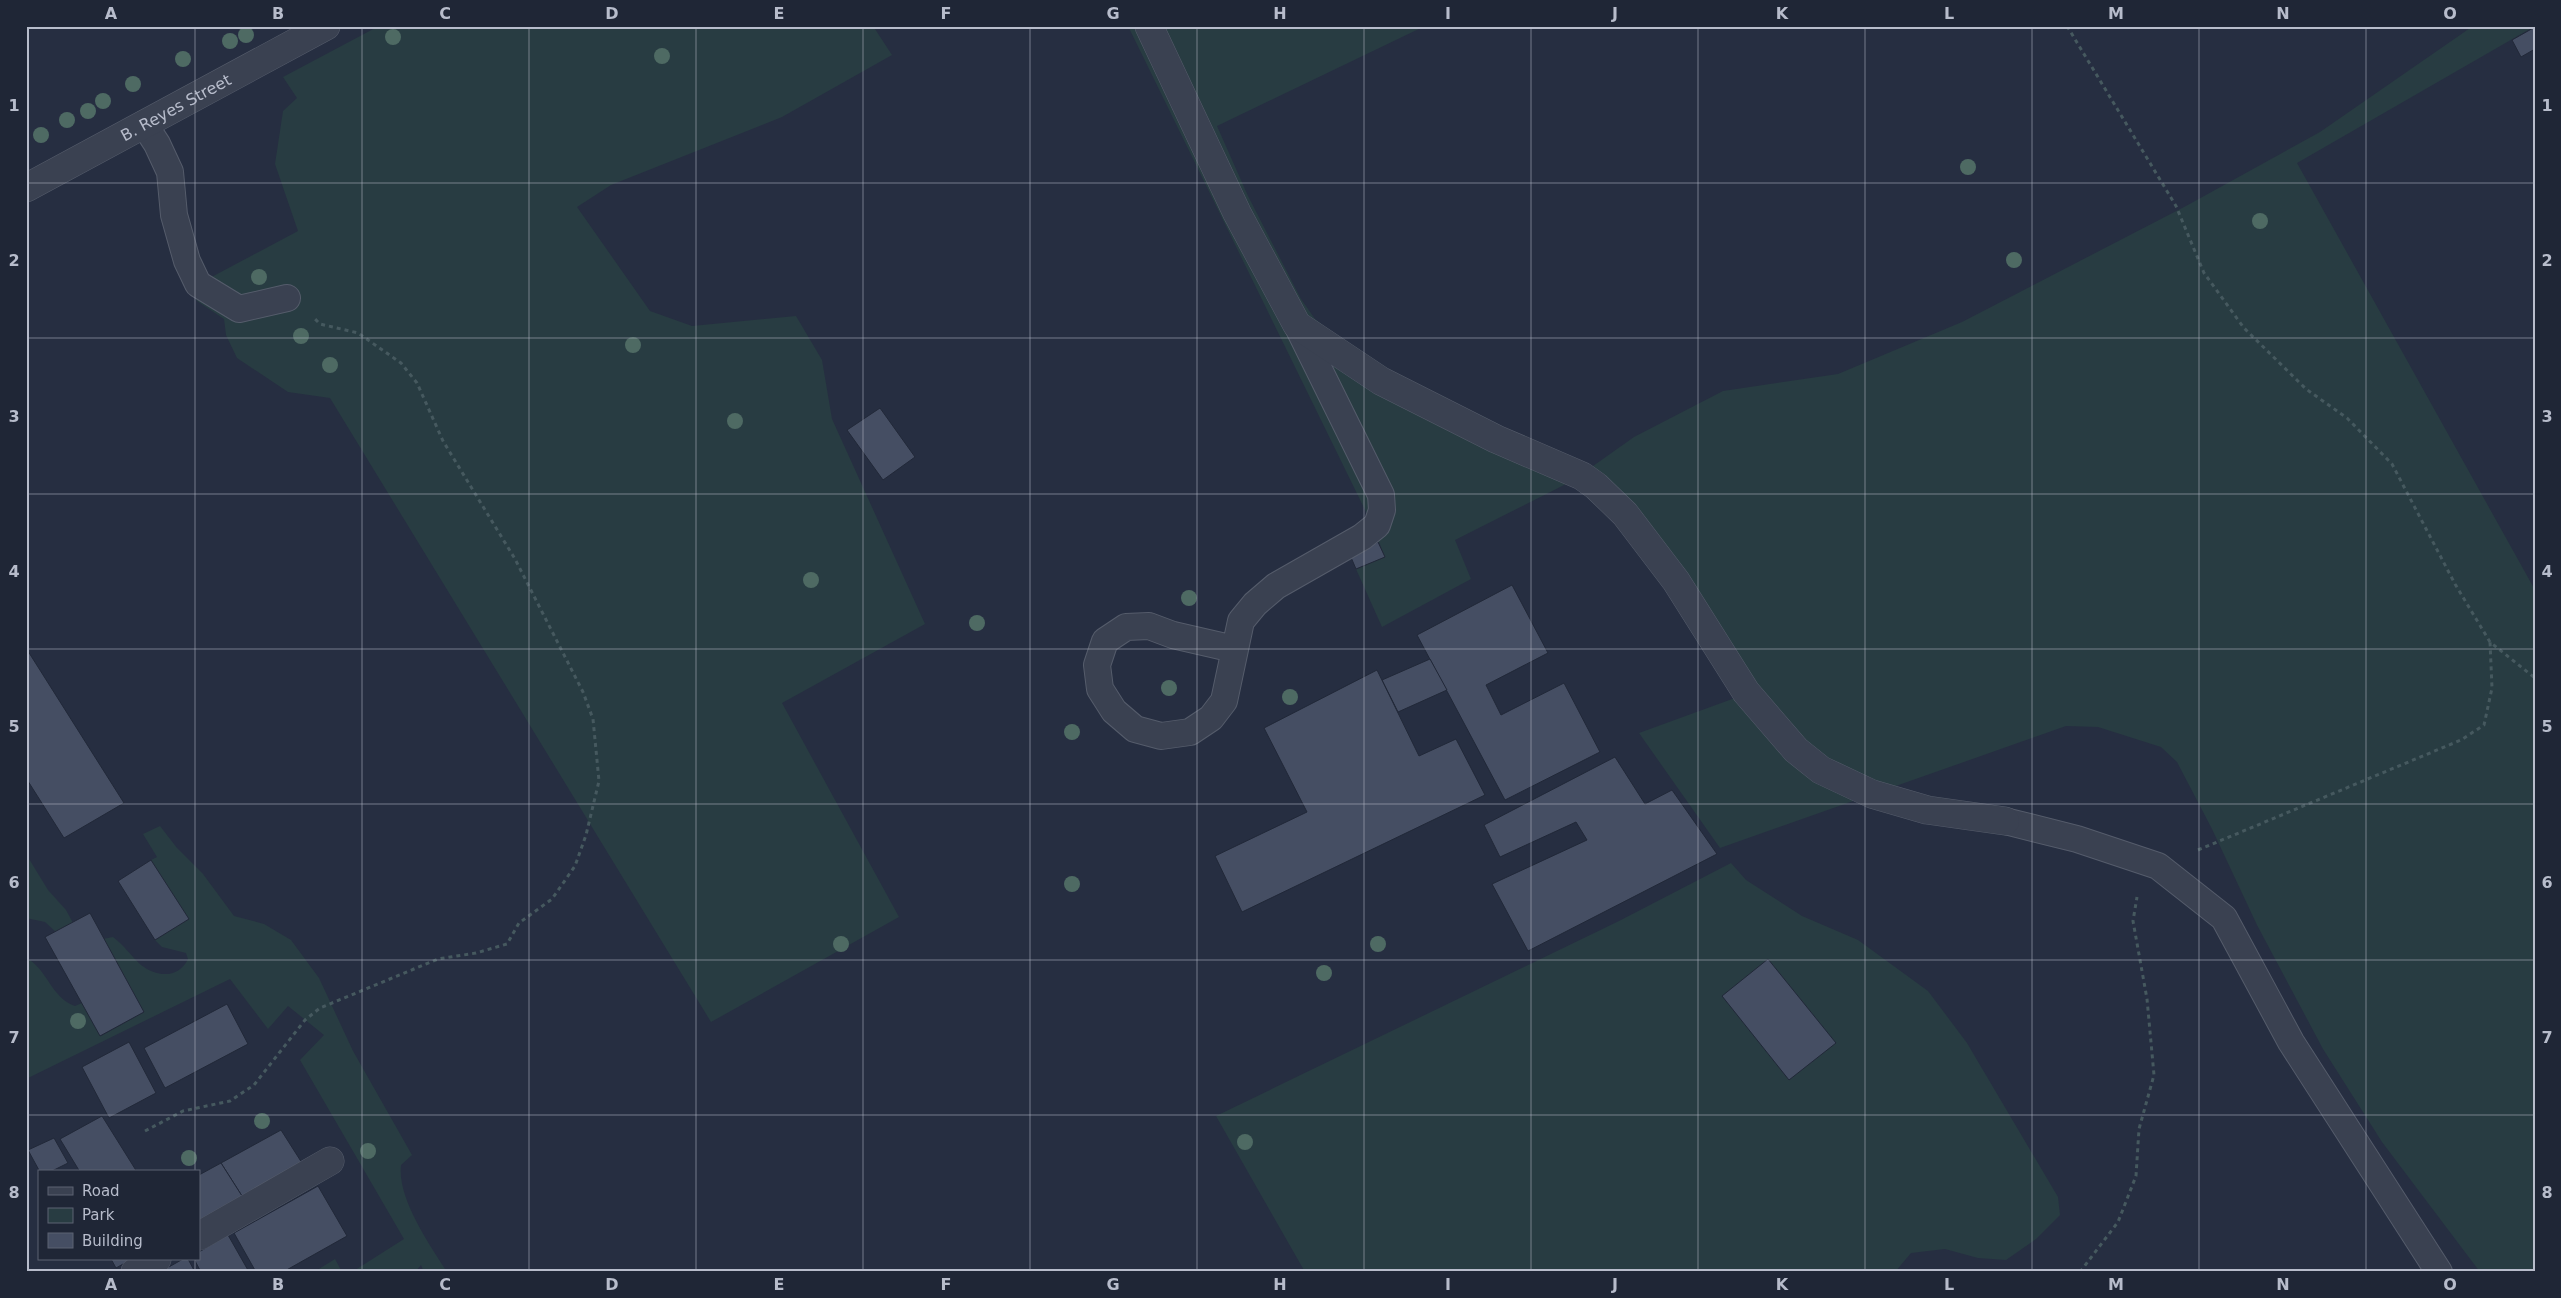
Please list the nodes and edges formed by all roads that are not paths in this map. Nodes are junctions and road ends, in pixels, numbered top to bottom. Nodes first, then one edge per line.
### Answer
1 (326, 26) edge
2 (1149, 26) edge
3 (144, 124) junction
4 (26, 188) edge
5 (286, 298) road end
6 (1297, 326) junction
7 (1234, 648) junction
8 (2005, 821) joint
9 (330, 1161) dead end
10 (200, 1235) edge
11 (155, 1260) edge
12 (135, 1272) edge
13 (2440, 1272) edge

1 - 3 street, B. Reyes Street
2 - 6 street
3 - 4 street, B. Reyes Street
3 - 5 lane
6 - 7 lane
6 - 8 street
7 - 7 lane
8 - 13 lane
9 - 10 street
11 - 12 street

